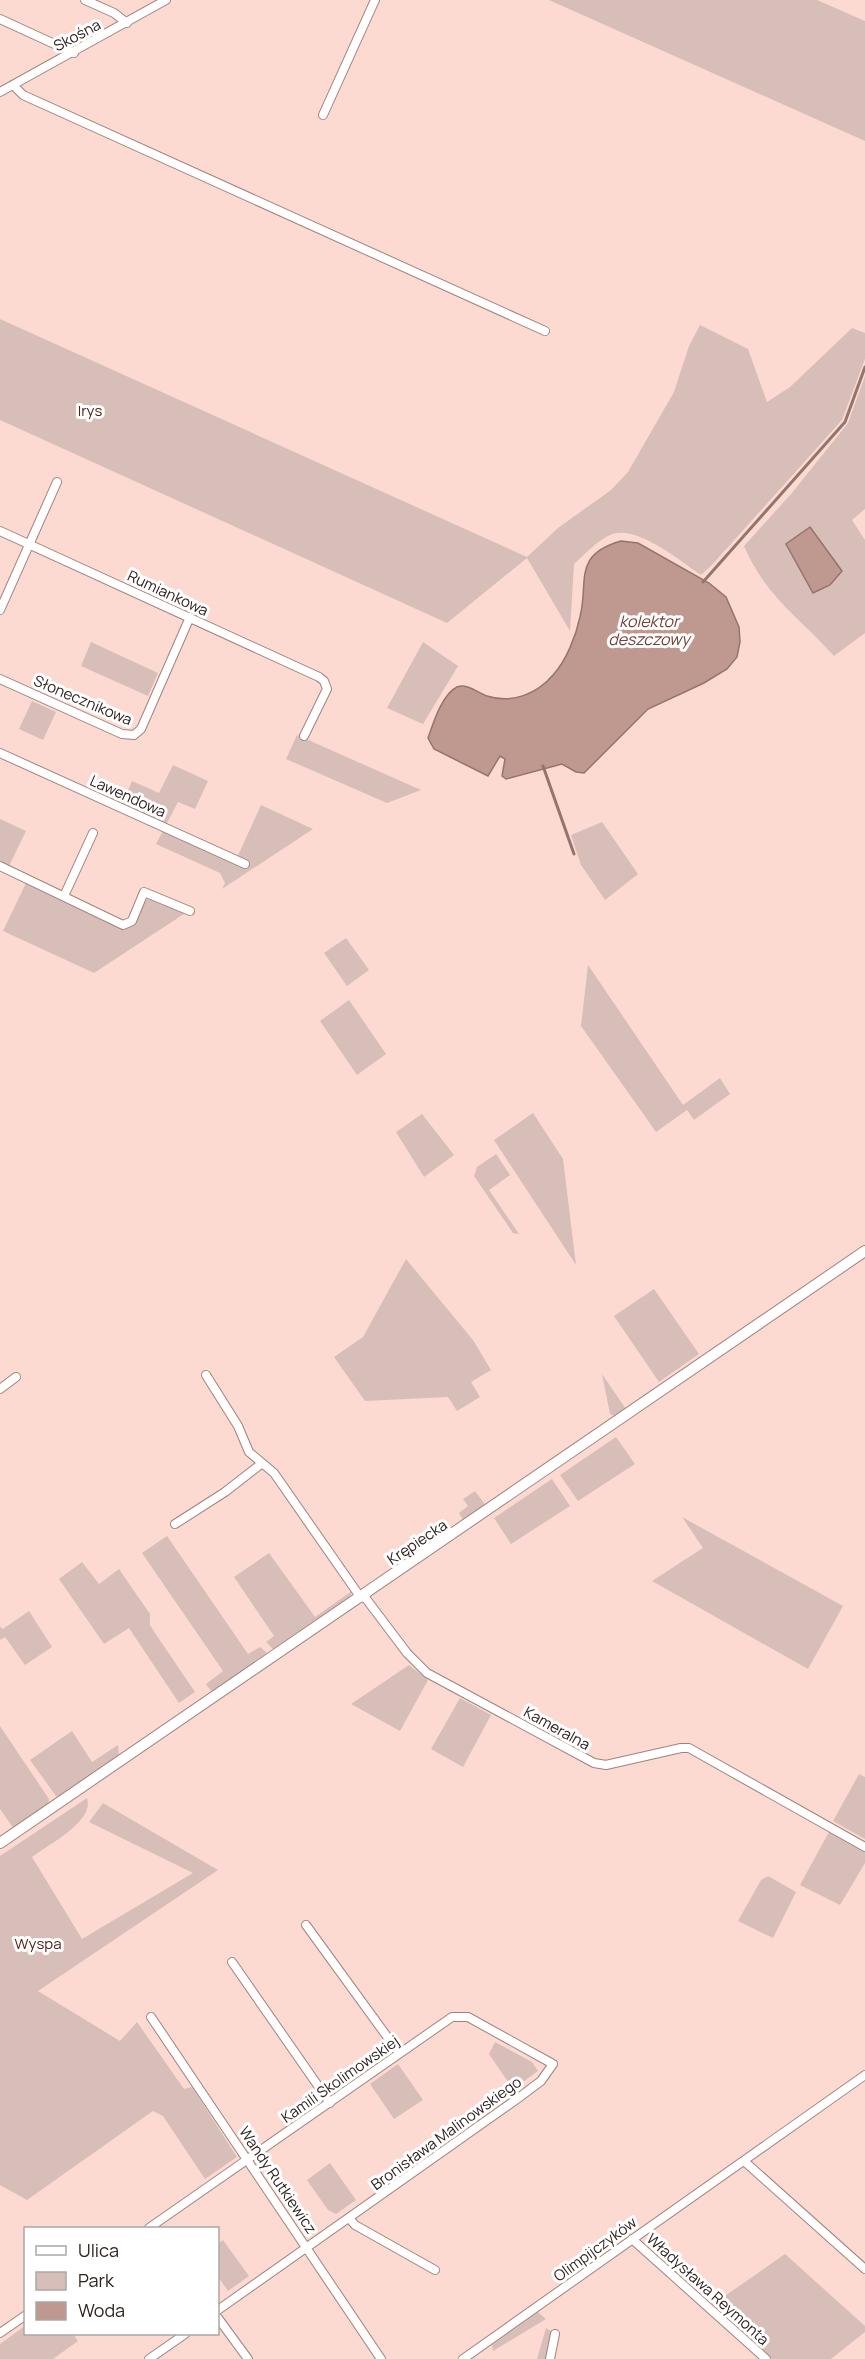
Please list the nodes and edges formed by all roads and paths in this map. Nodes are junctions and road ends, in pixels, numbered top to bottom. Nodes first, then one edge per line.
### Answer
1 (85, 0) edge
2 (166, 0) edge
3 (375, 0) edge
4 (0, 19) edge
5 (127, 23) junction
6 (74, 53) junction
7 (13, 85) junction
8 (0, 92) edge
9 (323, 115) dead end
10 (545, 331) dead end
11 (57, 482) dead end
12 (0, 531) edge
13 (29, 544) junction
14 (0, 610) edge
15 (190, 617) junction
16 (0, 679) edge
17 (304, 736) dead end
18 (0, 753) edge
19 (93, 833) dead end
20 (245, 864) dead end
21 (0, 866) edge
22 (64, 896) junction
23 (190, 911) dead end
24 (865, 1251) edge
25 (206, 1375) dead end
26 (16, 1377) dead end
27 (0, 1389) edge
28 (261, 1464) junction
29 (176, 1524) dead end
30 (362, 1597) junction
31 (0, 1843) edge
32 (865, 1847) edge
33 (306, 1925) dead end
34 (232, 1962) dead end
35 (151, 2017) dead end
36 (399, 2053) junction
37 (553, 2064) joint
38 (865, 2075) edge
39 (330, 2103) junction
40 (249, 2160) junction
41 (744, 2161) junction
42 (350, 2219) junction
43 (152, 2227) edge
44 (632, 2239) junction
45 (308, 2248) junction
46 (865, 2269) edge
47 (435, 2270) dead end
48 (219, 2309) edge
49 (24, 2316) edge
50 (219, 2319) edge
51 (0, 2333) edge
52 (555, 2334) dead end
53 (184, 2335) edge
54 (149, 2359) edge
55 (248, 2359) edge
56 (381, 2359) edge
57 (463, 2359) edge
58 (550, 2359) edge
59 (766, 2359) edge

1 - 5 street
2 - 5 street, Skośna
3 - 9 street
4 - 6 street
5 - 6 street, Skośna
6 - 7 street, Skośna
7 - 8 street, Skośna
7 - 10 street
11 - 13 street
12 - 13 street, Rumiankowa
13 - 14 street
13 - 15 street, Rumiankowa
15 - 16 street, Słonecznikowa
15 - 17 street, Rumiankowa
18 - 20 street, Lawendowa
19 - 22 street
21 - 22 street
22 - 23 street
24 - 30 street, Krępiecka
25 - 28 street, Kameralna
26 - 27 street
28 - 29 street
28 - 30 street, Kameralna
30 - 31 street, Krępiecka
30 - 32 street, Kameralna
33 - 36 street
34 - 39 street
35 - 40 street, Wandy Rutkiewicz
36 - 37 street, Kamili Skolimowskiej
36 - 39 street, Kamili Skolimowskiej
37 - 42 street, Bronisława Malinowskiego
38 - 41 street, Olimpijczyków
39 - 40 street, Kamili Skolimowskiej
40 - 43 street, Kamili Skolimowskiej
40 - 45 street, Wandy Rutkiewicz
41 - 44 street, Olimpijczyków
41 - 46 street
42 - 45 street, Bronisława Malinowskiego
42 - 47 street
44 - 57 street, Olimpijczyków
44 - 59 street, Władysława Reymonta
45 - 48 street, Bronisława Malinowskiego
45 - 56 street, Wandy Rutkiewicz
49 - 51 street
50 - 55 street
52 - 58 street
53 - 54 street

